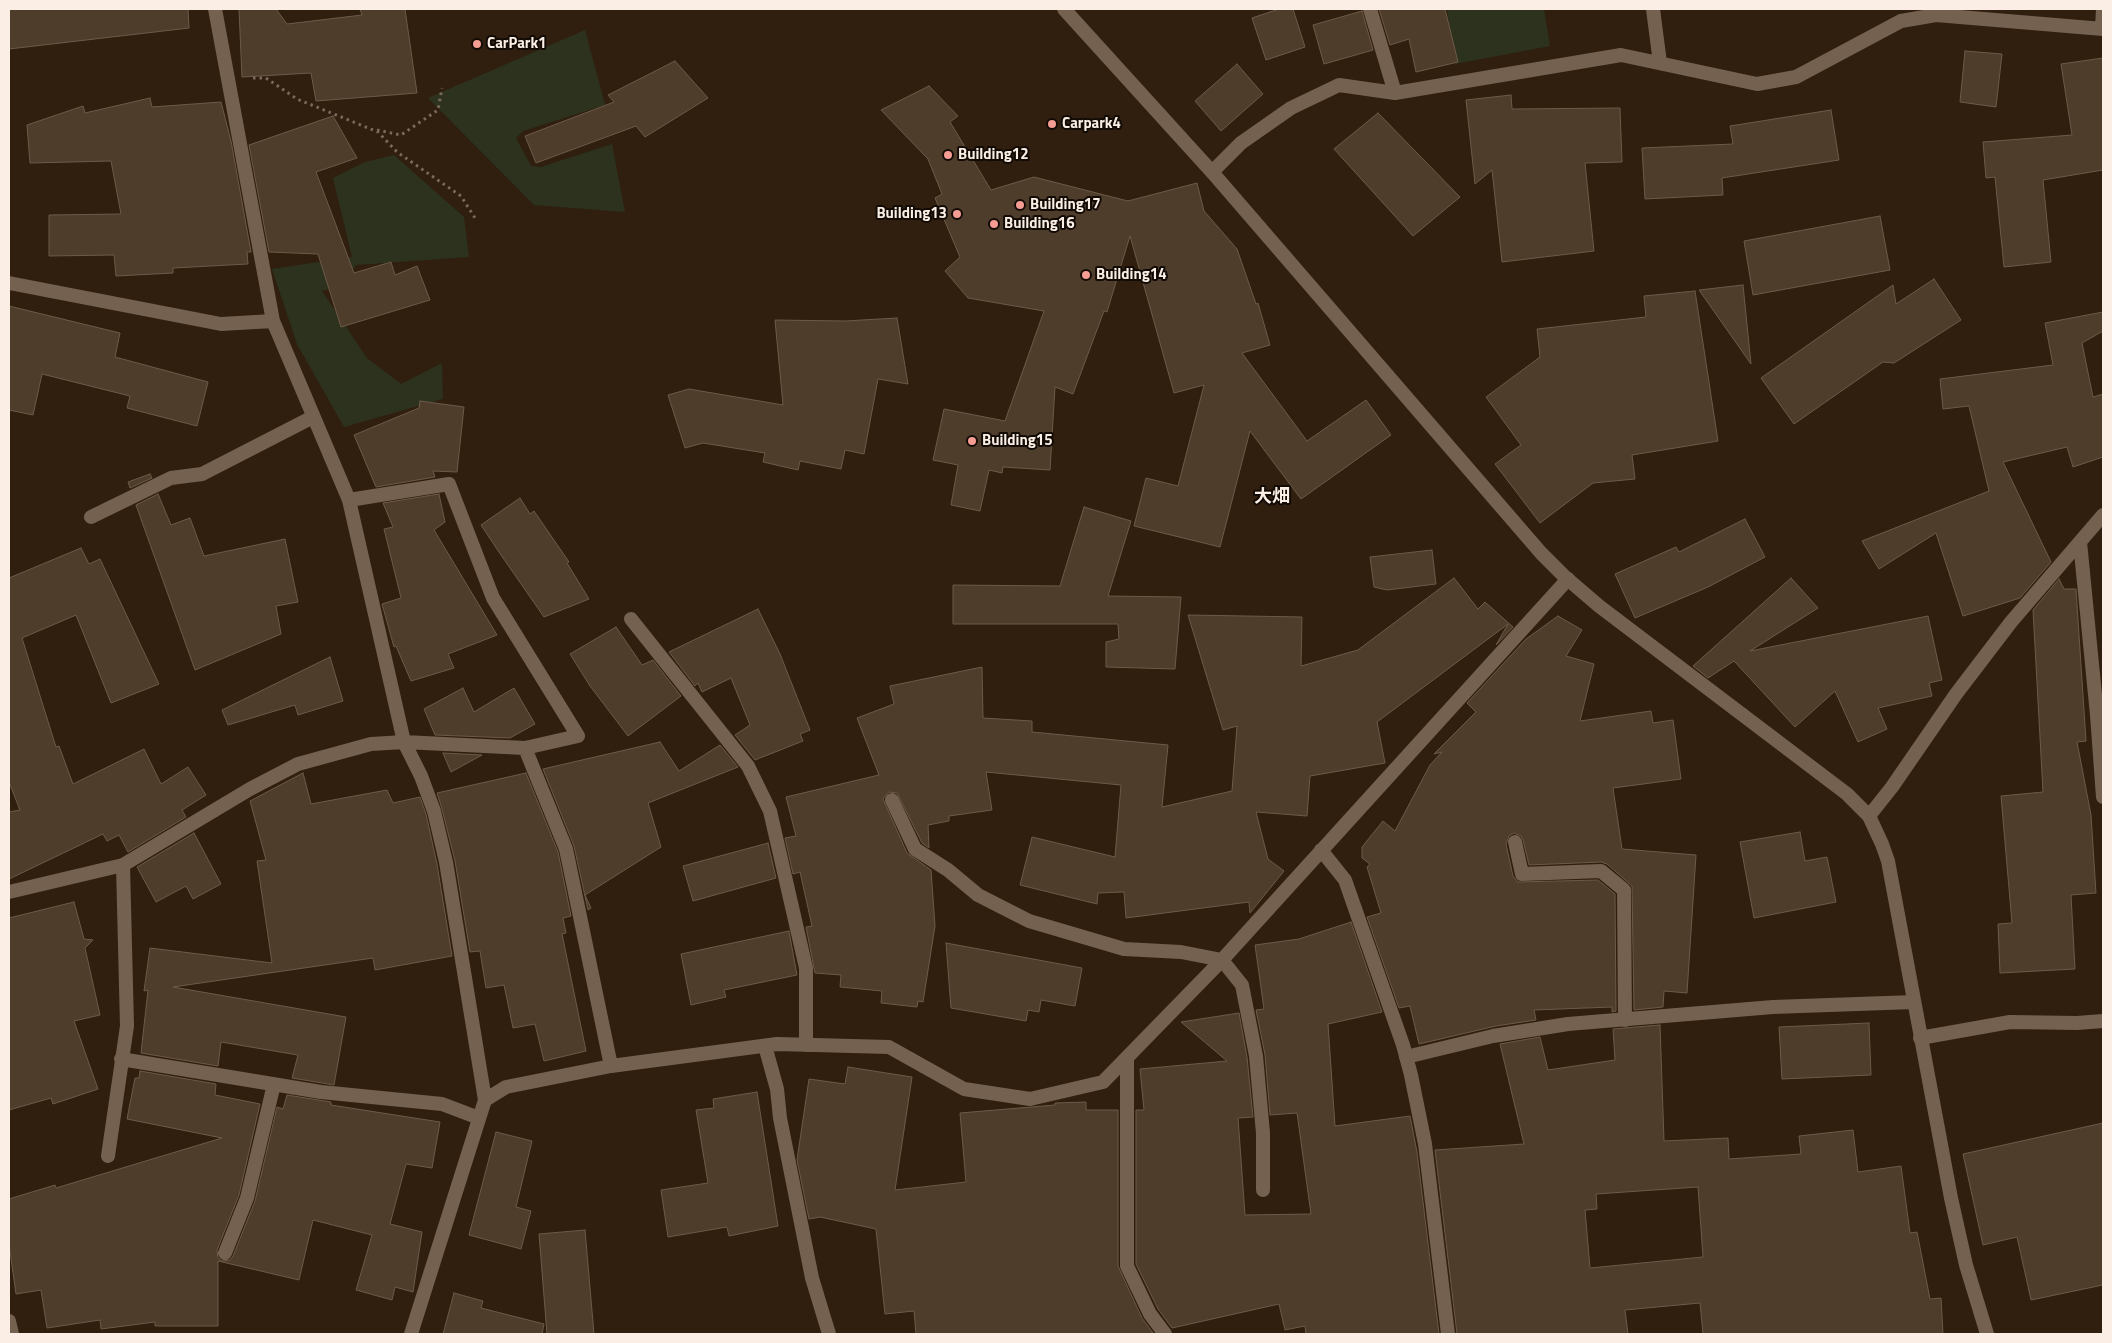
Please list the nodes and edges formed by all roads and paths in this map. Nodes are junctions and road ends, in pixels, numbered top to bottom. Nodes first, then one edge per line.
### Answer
1 (214, 9) edge
2 (1064, 9) edge
3 (1370, 9) edge
4 (1652, 9) edge
5 (2103, 9) edge
6 (2102, 29) edge
7 (1660, 62) junction
8 (247, 78) dead end
9 (442, 88) dead end
10 (1395, 93) junction
11 (371, 129) junction
12 (1212, 172) junction
13 (475, 218) dead end
14 (9, 283) edge
15 (273, 321) junction
16 (313, 417) junction
17 (349, 500) junction
18 (2103, 515) edge
19 (91, 517) dead end
20 (2080, 542) junction
21 (1568, 579) junction
22 (631, 619) dead end
23 (404, 742) junction
24 (525, 748) junction
25 (2103, 797) edge
26 (892, 800) dead end
27 (1869, 816) junction
28 (1516, 842) dead end
29 (1321, 850) junction
30 (123, 865) junction
31 (9, 892) edge
32 (1222, 960) junction
33 (1914, 1002) junction
34 (1625, 1020) junction
35 (2103, 1021) edge
36 (1920, 1038) junction
37 (806, 1045) junction
38 (765, 1046) junction
39 (1406, 1057) junction
40 (1127, 1058) junction
41 (121, 1059) junction
42 (611, 1066) junction
43 (274, 1084) junction
44 (484, 1100) junction
45 (479, 1118) junction
46 (108, 1156) dead end
47 (1263, 1190) dead end
48 (226, 1253) dead end
49 (9, 1321) edge
50 (12, 1334) edge
51 (411, 1334) edge
52 (828, 1334) edge
53 (1165, 1334) edge
54 (1448, 1334) edge
55 (1987, 1334) edge

1 - 15 street
2 - 12 street
3 - 10 street
4 - 7 street
5 - 6 street
6 - 7 street
7 - 10 street
8 - 11 path
9 - 11 path
10 - 12 street
11 - 13 path
12 - 21 street
14 - 15 street
15 - 16 street
16 - 17 street
16 - 19 street
17 - 23 street
17 - 24 street
18 - 20 street
20 - 25 street
20 - 27 street
21 - 27 street
21 - 29 street
22 - 37 street
23 - 24 street
23 - 30 street
23 - 44 street
24 - 42 street
26 - 32 street
27 - 33 street
28 - 34 street
29 - 32 street
29 - 39 street
30 - 31 street
30 - 41 street
32 - 40 street
32 - 47 street
33 - 34 street
33 - 36 street
34 - 39 street
35 - 36 street
36 - 55 street
37 - 38 street
37 - 40 street
38 - 42 street
38 - 52 street
39 - 54 street
40 - 53 street
41 - 43 street
41 - 46 street
42 - 44 street
43 - 45 street
43 - 48 street
44 - 45 street
45 - 51 street
49 - 50 street

